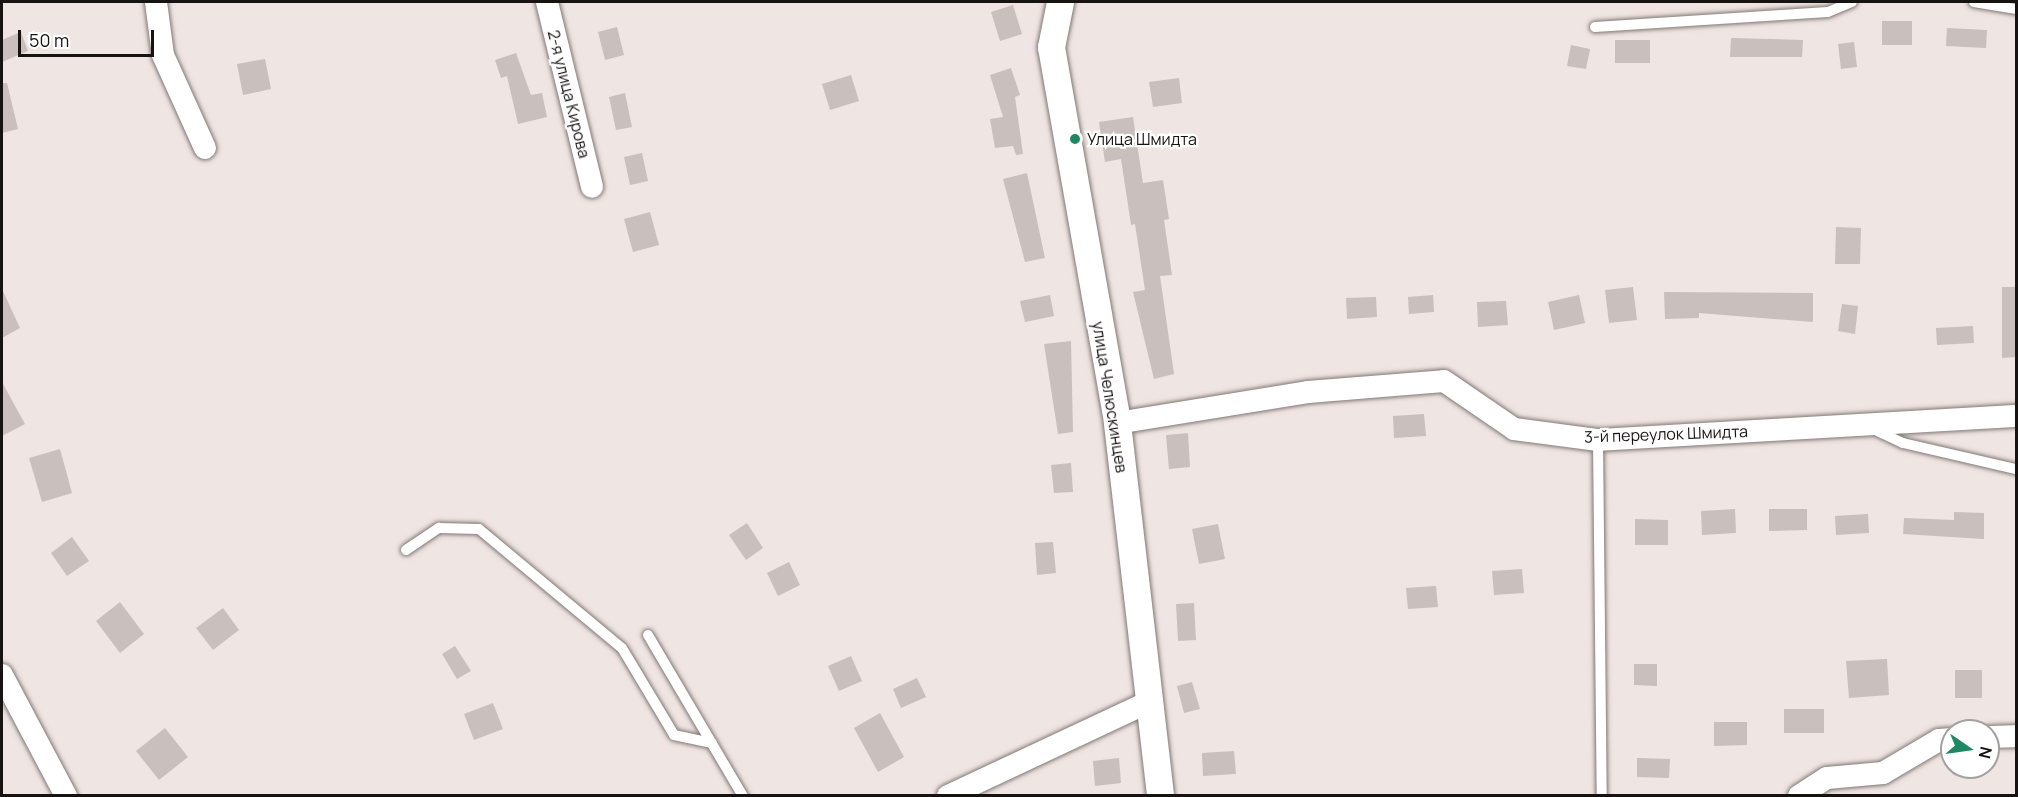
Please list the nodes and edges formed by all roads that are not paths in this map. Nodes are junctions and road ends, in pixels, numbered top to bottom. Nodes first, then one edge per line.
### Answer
1 (156, 2) edge
2 (547, 2) edge
3 (1060, 2) edge
4 (1852, 2) edge
5 (1974, 2) edge
6 (2016, 9) edge
7 (1595, 27) dead end
8 (205, 148) dead end
9 (592, 187) dead end
10 (2016, 416) edge
11 (1116, 423) junction
12 (1867, 426) dead end
13 (1598, 440) junction
14 (2016, 469) edge
15 (406, 550) dead end
16 (648, 635) dead end
17 (2, 675) edge
18 (1149, 702) junction
19 (2016, 736) edge
20 (2000, 737) edge
21 (1940, 740) edge
22 (712, 743) junction
23 (66, 795) edge
24 (743, 795) edge
25 (948, 795) edge
26 (1160, 795) edge
27 (1602, 795) edge
28 (1799, 795) edge

1 - 8 street
2 - 9 street, 2-я улица Кирова
3 - 11 street, улица Челюскинцев
4 - 7 lane
5 - 6 lane
10 - 13 street, 3-й переулок Шмидта
11 - 13 street, 3-й переулок Шмидта
11 - 18 street, улица Челюскинцев
12 - 14 lane
13 - 27 lane
15 - 22 lane
16 - 22 lane
17 - 23 street
18 - 25 street
18 - 26 street, улица Челюскинцев
19 - 20 street
21 - 28 street
22 - 24 lane

